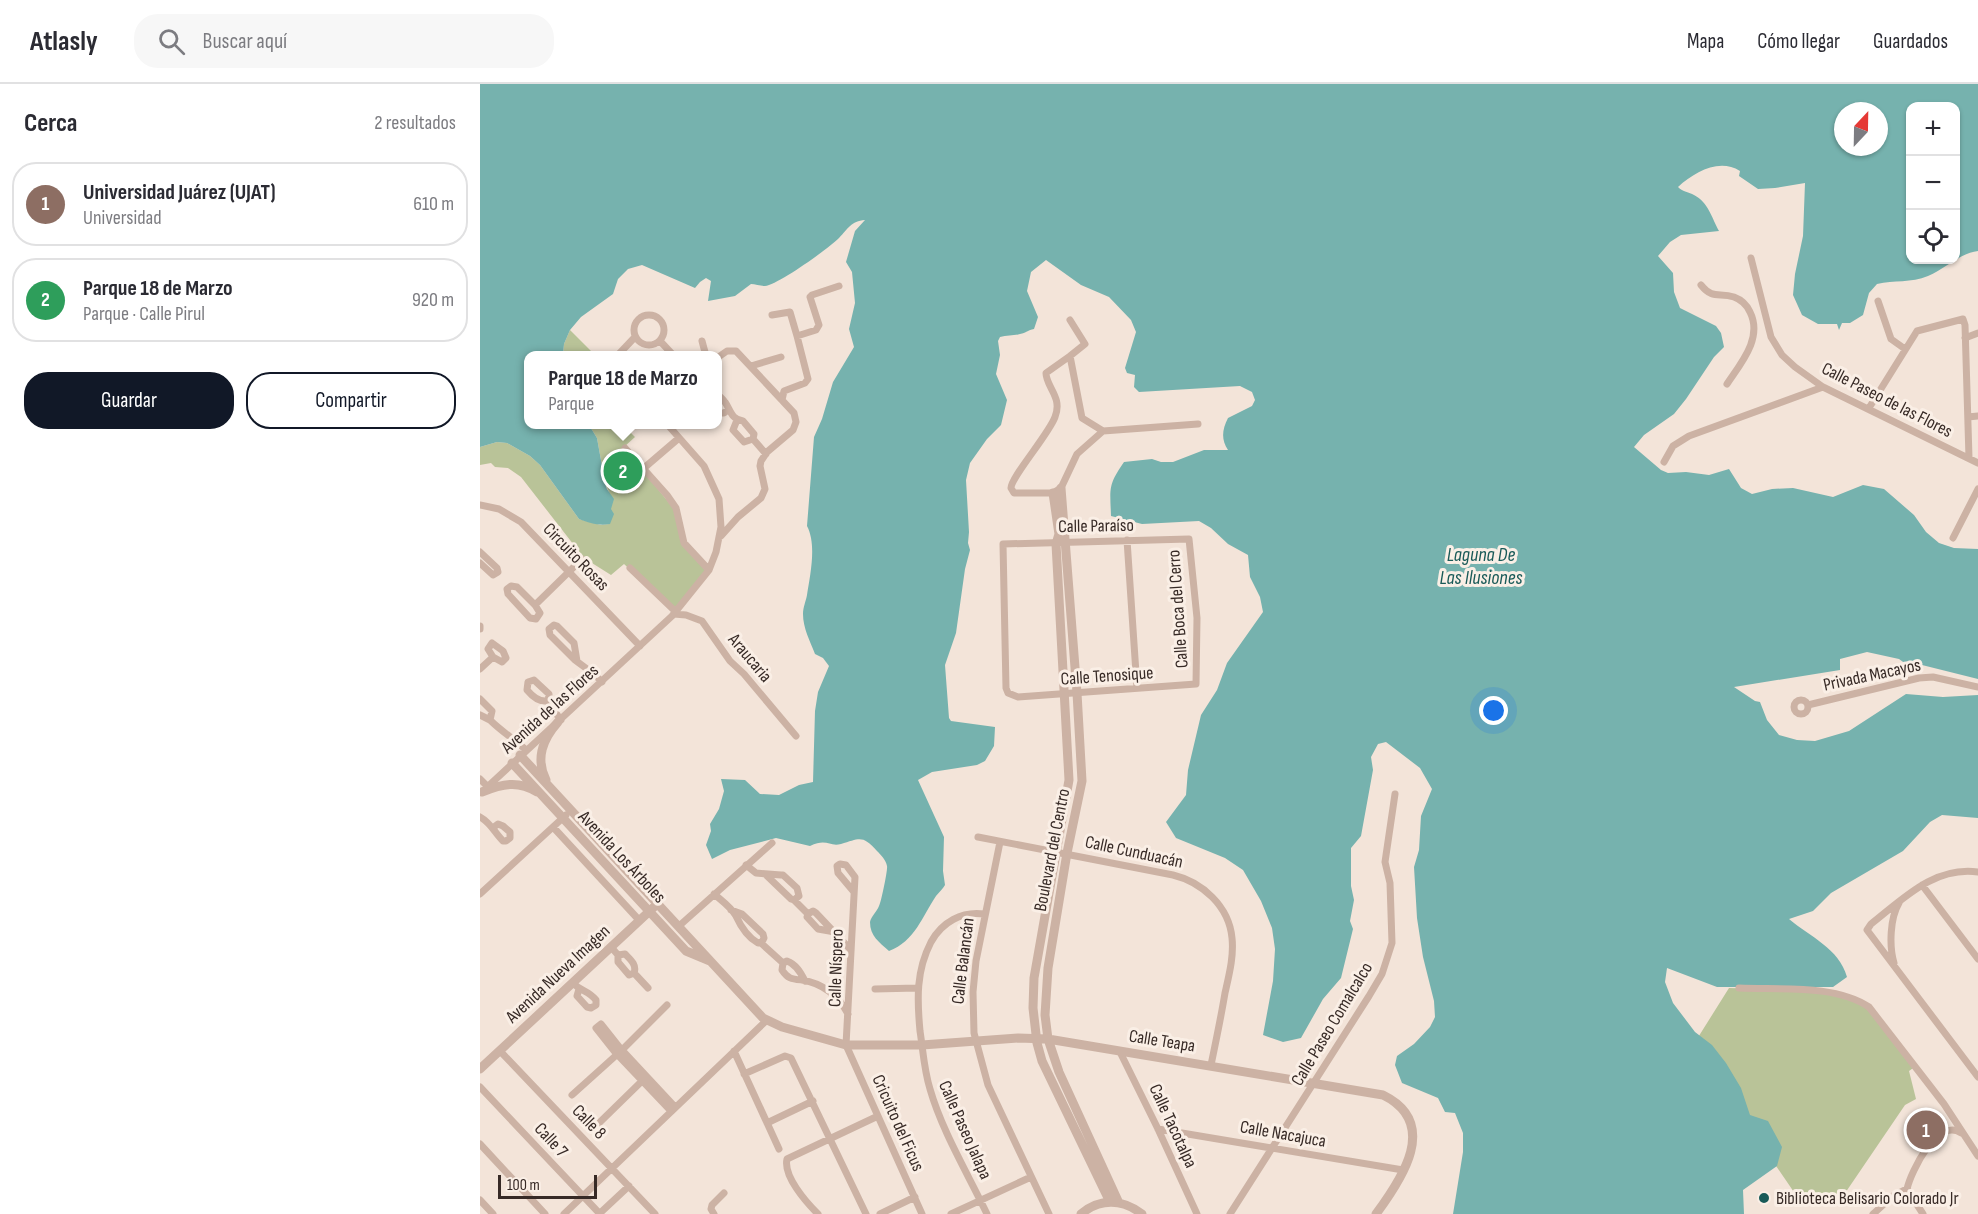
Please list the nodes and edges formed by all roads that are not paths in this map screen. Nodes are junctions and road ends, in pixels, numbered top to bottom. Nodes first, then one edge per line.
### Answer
1 (1751, 258) dead end
2 (1701, 285) dead end
3 (839, 286) dead end
4 (1878, 300) dead end
5 (772, 315) dead end
6 (1766, 319) junction
7 (1070, 320) dead end
8 (1754, 322) junction
9 (1978, 333) edge
10 (797, 336) junction
11 (635, 337) junction
12 (1965, 338) junction
13 (660, 341) junction
14 (702, 341) dead end
15 (1905, 349) junction
16 (622, 351) edge
17 (670, 351) edge
18 (705, 351) edge
19 (722, 355) edge
20 (1070, 356) junction
21 (781, 357) dead end
22 (751, 366) junction
23 (1727, 384) dead end
24 (1822, 387) junction
25 (722, 399) edge
26 (782, 400) junction
27 (1869, 408) junction
28 (729, 412) junction
29 (722, 413) edge
30 (1978, 416) edge
31 (1968, 417) junction
32 (737, 420) junction
33 (1198, 424) dead end
34 (671, 429) edge
35 (1103, 431) junction
36 (679, 438) junction
37 (753, 439) junction
38 (625, 448) dead end
39 (766, 454) junction
40 (1969, 458) junction
41 (1664, 462) dead end
42 (1978, 463) edge
43 (644, 468) junction
44 (1978, 489) edge
45 (1057, 491) junction
46 (480, 505) edge
47 (720, 538) junction
48 (1189, 538) joint
49 (1953, 538) dead end
50 (1127, 540) junction
51 (1061, 541) junction
52 (480, 552) edge
53 (582, 559) dead end
54 (480, 563) edge
55 (630, 568) dead end
56 (709, 570) junction
57 (570, 572) junction
58 (535, 605) junction
59 (675, 613) junction
60 (640, 646) junction
61 (493, 657) dead end
62 (577, 661) junction
63 (480, 669) edge
64 (1198, 678) joint
65 (602, 682) junction
66 (1978, 687) edge
67 (1137, 688) junction
68 (1077, 693) junction
69 (1065, 694) junction
70 (1013, 696) joint
71 (480, 699) edge
72 (547, 701) dead end
73 (1808, 705) dead end
74 (480, 715) edge
75 (490, 720) junction
76 (560, 721) junction
77 (796, 736) dead end
78 (523, 753) junction
79 (512, 763) junction
80 (480, 779) edge
81 (550, 787) junction
82 (483, 791) edge
83 (1395, 794) dead end
84 (550, 804) junction
85 (571, 810) junction
86 (480, 817) edge
87 (563, 818) junction
88 (494, 827) dead end
89 (553, 827) junction
90 (594, 835) junction
91 (978, 837) dead end
92 (1000, 842) junction
93 (586, 843) junction
94 (772, 843) dead end
95 (1062, 853) junction
96 (746, 865) junction
97 (1978, 872) edge
98 (765, 874) junction
99 (1922, 885) junction
100 (854, 892) dead end
101 (480, 894) edge
102 (714, 894) junction
103 (794, 900) junction
104 (1901, 901) junction
105 (657, 903) junction
106 (650, 910) junction
107 (984, 914) junction
108 (639, 920) junction
109 (679, 926) junction
110 (611, 947) junction
111 (851, 950) junction
112 (1978, 959) edge
113 (783, 963) junction
114 (714, 964) junction
115 (1895, 967) junction
116 (805, 981) junction
117 (648, 988) dead end
118 (875, 988) dead end
119 (917, 988) junction
120 (1739, 988) dead end
121 (667, 1005) dead end
122 (849, 1016) junction
123 (767, 1020) junction
124 (1036, 1038) junction
125 (1048, 1039) junction
126 (975, 1041) junction
127 (846, 1045) junction
128 (922, 1045) junction
129 (500, 1051) junction
130 (734, 1051) junction
131 (620, 1052) junction
132 (1120, 1052) junction
133 (1211, 1065) junction
134 (480, 1069) edge
135 (744, 1074) junction
136 (1978, 1077) edge
137 (642, 1078) junction
138 (1315, 1083) junction
139 (480, 1087) edge
140 (572, 1095) dead end
141 (813, 1101) junction
142 (673, 1109) junction
143 (878, 1116) junction
144 (767, 1123) junction
145 (598, 1124) dead end
146 (1158, 1129) junction
147 (1961, 1133) junction
148 (831, 1137) junction
149 (480, 1144) edge
150 (1273, 1147) junction
151 (779, 1149) dead end
152 (1978, 1156) edge
153 (612, 1168) junction
154 (1403, 1170) junction
155 (1031, 1177) junction
156 (629, 1186) junction
157 (1907, 1189) junction
158 (724, 1193) dead end
159 (583, 1196) junction
160 (915, 1197) junction
161 (480, 1200) edge
162 (980, 1200) junction
163 (1114, 1202) junction
164 (493, 1214) edge
165 (546, 1214) edge
166 (564, 1214) edge
167 (600, 1214) edge
168 (655, 1214) edge
169 (714, 1214) edge
170 (818, 1214) edge
171 (866, 1214) edge
172 (880, 1214) edge
173 (922, 1214) edge
174 (951, 1214) edge
175 (987, 1214) edge
176 (1049, 1214) edge
177 (1081, 1214) edge
178 (1142, 1214) edge
179 (1197, 1214) edge
180 (1230, 1214) edge
181 (1376, 1214) edge
182 (1873, 1214) edge
183 (1923, 1214) edge

1 - 6 street, Calle Paseo de las Flores
2 - 8 street
3 - 10 street
4 - 15 street
5 - 10 street
6 - 8 street
6 - 24 street, Calle Paseo de las Flores
7 - 20 street
8 - 23 street
9 - 12 street
10 - 26 street
11 - 13 street
11 - 13 street
11 - 16 street
12 - 15 street
12 - 31 street
13 - 17 street
14 - 18 street
15 - 27 street
19 - 22 street
20 - 35 street
20 - 45 street
21 - 22 street
22 - 26 street
24 - 27 street, Calle Paseo de las Flores
24 - 41 street
25 - 28 street
26 - 39 street
27 - 40 street, Calle Paseo de las Flores
28 - 29 street
28 - 32 street
30 - 31 street
31 - 40 street
32 - 37 street
32 - 37 street
33 - 35 street
34 - 36 street
35 - 45 street
36 - 43 street
36 - 47 street
37 - 39 street
38 - 43 street
39 - 47 street
40 - 42 street, Calle Paseo de las Flores
43 - 56 street
44 - 49 street
45 - 51 street, Boulevard del Centro
46 - 57 street, Circuito Rosas
47 - 56 street, Avenida de las Flores
48 - 50 street, Calle Paraíso
48 - 64 street, Calle Boca del Cerro
50 - 51 street, Calle Paraíso
50 - 67 street
51 - 68 street, Boulevard del Centro
51 - 69 street, Boulevard del Centro
51 - 70 street, Calle Paraíso
52 - 54 street
53 - 57 street
55 - 59 street
56 - 59 street, Avenida de las Flores
57 - 58 street
57 - 60 street, Circuito Rosas
58 - 58 street
59 - 60 street, Avenida de las Flores
59 - 77 street, Araucaria
60 - 65 street, Avenida de las Flores
61 - 63 street
62 - 62 street
62 - 65 street
64 - 67 street, Calle Tenosique
65 - 76 street, Avenida de las Flores
66 - 73 street, Privada Macayos
67 - 68 street, Calle Tenosique
68 - 69 street, Calle Tenosique
68 - 95 street, Boulevard del Centro
69 - 70 street, Calle Tenosique
69 - 95 street, Boulevard del Centro
71 - 75 street
72 - 76 street
74 - 75 street
75 - 78 street
76 - 78 street, Avenida de las Flores
76 - 81 street
78 - 79 street, Avenida de las Flores
78 - 81 street, Avenida Los Árboles
79 - 82 street, Avenida de las Flores
79 - 84 street, Avenida Los Árboles
80 - 82 street
81 - 85 street, Avenida Los Árboles
82 - 84 street
83 - 138 street, Calle Paseo Comalcalco
84 - 87 street, Avenida Los Árboles
85 - 87 street
85 - 90 street, Avenida Los Árboles
86 - 88 street
87 - 89 street
87 - 93 street, Avenida Los Árboles
89 - 101 street
89 - 108 street
90 - 93 street
90 - 105 street, Avenida Los Árboles
91 - 92 street, Calle Cunduacán
92 - 95 street, Calle Cunduacán
92 - 107 street, Calle Balancán
93 - 106 street, Avenida Los Árboles
94 - 96 street
95 - 124 street, Boulevard del Centro
95 - 125 street, Boulevard del Centro
95 - 133 street, Calle Cunduacán
96 - 98 street
96 - 102 street
97 - 99 street
98 - 103 street
98 - 103 street
99 - 104 street
99 - 112 street
100 - 111 street, Calle Níspero
102 - 109 street
102 - 113 street
103 - 111 street
104 - 115 street
104 - 115 street
105 - 106 street, Avenida Nueva Imagen
105 - 109 street, Avenida Los Árboles
106 - 108 street, Avenida Nueva Imagen
106 - 114 street, Avenida Los Árboles
107 - 119 street, Calle Paseo Jalapa
107 - 126 street, Calle Balancán
108 - 110 street, Avenida Nueva Imagen
109 - 114 street, Avenida Los Árboles
110 - 117 street
110 - 129 street, Avenida Nueva Imagen
111 - 122 street, Calle Níspero
113 - 116 street
113 - 116 street
114 - 123 street, Avenida Los Árboles
115 - 136 street
116 - 122 street
118 - 119 street
119 - 128 street, Calle Paseo Jalapa
120 - 147 street
121 - 131 street
122 - 127 street, Calle Níspero
123 - 127 street, Avenida Los Árboles
123 - 130 street
124 - 125 street, Calle Teapa
124 - 126 street, Calle Teapa
124 - 163 street, Boulevard del Centro
125 - 132 street, Calle Teapa
125 - 163 street, Boulevard del Centro
126 - 128 street, Calle Teapa
126 - 155 street, Calle Balancán
127 - 128 street, Calle Teapa
127 - 143 street, Cricuito del Ficus
128 - 162 street, Calle Paseo Jalapa
129 - 134 street, Avenida Nueva Imagen
129 - 153 street, Calle 8
130 - 135 street
130 - 142 street
131 - 137 street
131 - 140 street
132 - 133 street, Calle Teapa
132 - 146 street, Calle Tacotalpa
133 - 138 street, Calle Teapa
135 - 141 street
135 - 144 street
137 - 142 street
137 - 145 street
138 - 150 street, Calle Paseo Comalcalco
138 - 154 street, Calle Teapa
139 - 159 street, Calle 7
141 - 144 street
141 - 148 street
142 - 153 street
143 - 148 street
143 - 160 street, Cricuito del Ficus
144 - 151 street
146 - 150 street, Calle Nacajuca
146 - 179 street, Calle Tacotalpa
147 - 152 street
147 - 157 street
148 - 170 street
148 - 171 street
149 - 165 street
150 - 154 street, Calle Nacajuca
150 - 180 street, Calle Paseo Comalcalco
153 - 156 street, Calle 8
153 - 159 street
154 - 181 street, Calle Teapa
155 - 162 street
155 - 176 street, Calle Balancán
156 - 167 street
156 - 168 street, Calle 8
157 - 182 street
157 - 183 street
158 - 169 street
159 - 166 street
159 - 167 street, Calle 7
160 - 172 street
160 - 173 street, Cricuito del Ficus
161 - 164 street
162 - 174 street
162 - 175 street, Calle Paseo Jalapa
163 - 177 street
163 - 178 street

